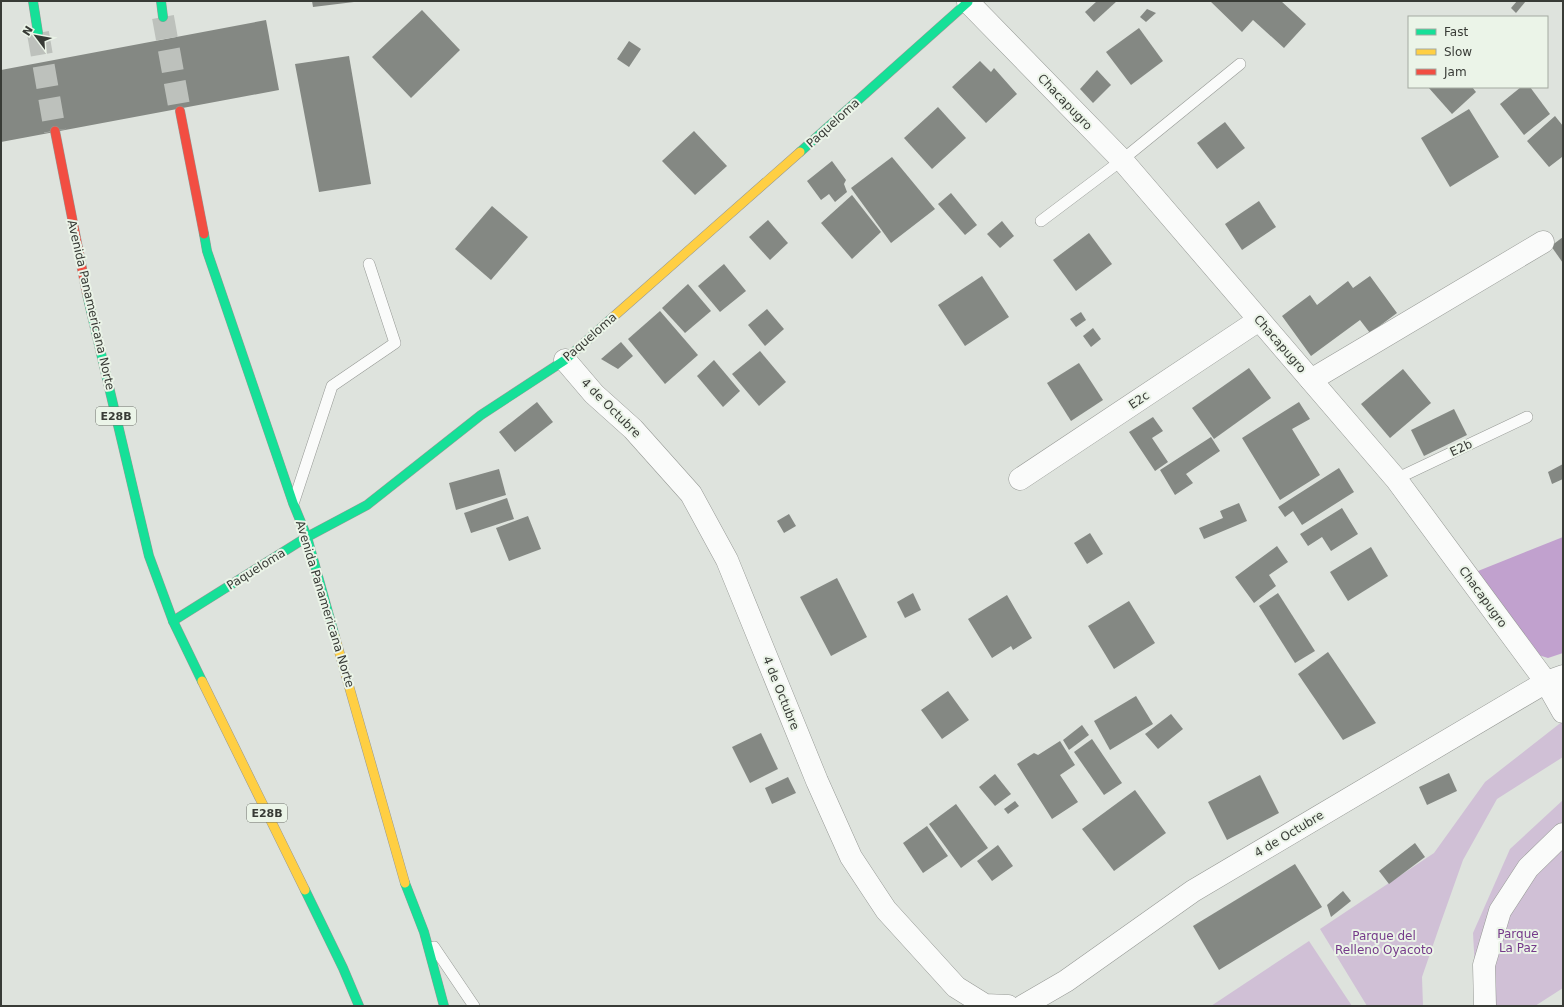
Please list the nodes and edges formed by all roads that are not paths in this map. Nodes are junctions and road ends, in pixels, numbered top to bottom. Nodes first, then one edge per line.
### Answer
1 (33, 1) edge
2 (161, 1) edge
3 (968, 2) edge
4 (163, 17) tunnel mouth
5 (38, 33) tunnel mouth
6 (1240, 64) dead end
7 (180, 111) tunnel mouth
8 (55, 131) tunnel mouth
9 (1122, 160) junction
10 (1041, 222) dead end
11 (1543, 242) dead end
12 (369, 264) dead end
13 (1259, 320) junction
14 (565, 360) junction
15 (1311, 380) junction
16 (1526, 417) dead end
17 (1396, 479) junction
18 (1020, 480) dead end
19 (293, 503) junction
20 (307, 537) junction
21 (173, 621) junction
22 (1554, 679) edge
23 (1563, 712) edge
24 (1563, 834) edge
25 (424, 932) junction
26 (359, 1006) edge
27 (444, 1006) edge
28 (474, 1006) edge
29 (1008, 1006) edge
30 (1023, 1006) edge
31 (1485, 1006) edge

1 - 5 main road
2 - 4 main road
3 - 9 street, Chacapugro
3 - 14 main road, Paqueloma
6 - 9 lane
7 - 19 main road, Avenida Panamericana Norte
8 - 21 main road, Avenida Panamericana Norte / E28B
9 - 10 lane
9 - 13 street, Chacapugro
11 - 15 street
12 - 19 lane
13 - 15 street, Chacapugro
13 - 18 street, E2c
14 - 20 main road, Paqueloma
14 - 29 street, 4 de Octubre
15 - 17 street, Chacapugro
16 - 17 lane, E2b
17 - 22 street, Chacapugro
19 - 20 main road, Avenida Panamericana Norte
20 - 21 main road, Paqueloma
20 - 25 main road, Avenida Panamericana Norte
21 - 26 main road, Avenida Panamericana Norte / E28B
22 - 23 street, Chacapugro
22 - 30 street, 4 de Octubre
24 - 31 street
25 - 27 main road, Avenida Panamericana Norte
25 - 28 lane

